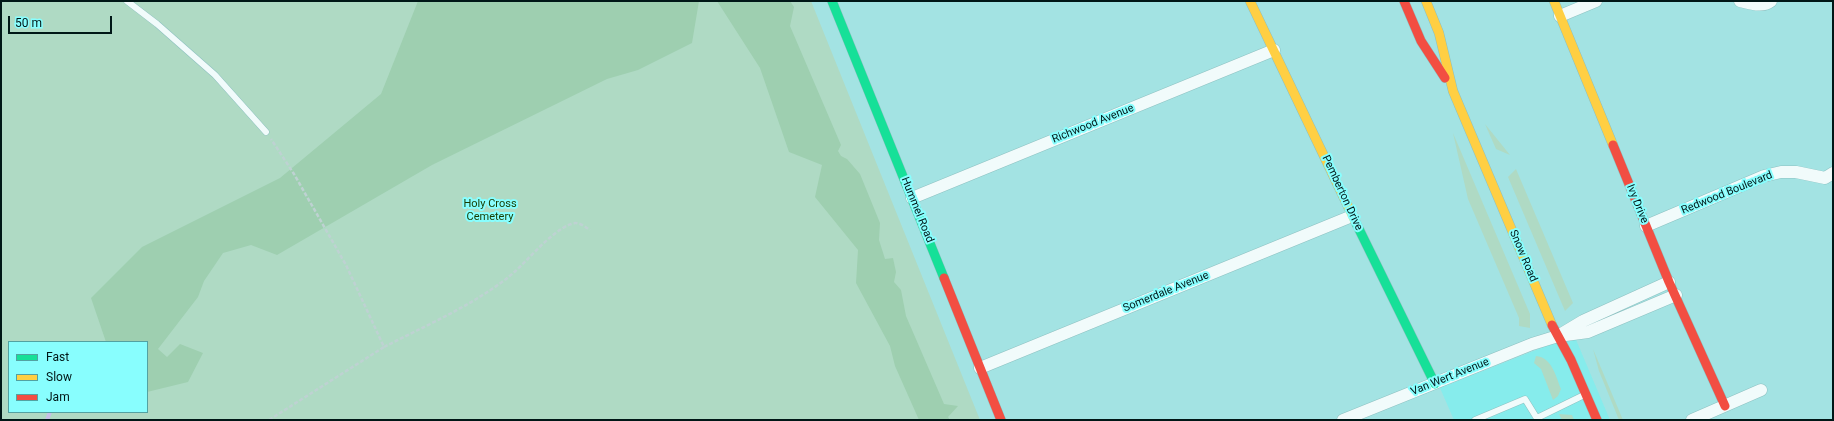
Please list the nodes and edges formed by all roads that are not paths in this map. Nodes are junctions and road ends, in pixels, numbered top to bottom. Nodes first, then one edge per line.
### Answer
1 (127, 1) edge
2 (832, 1) edge
3 (1250, 1) edge
4 (1404, 1) edge
5 (1426, 1) edge
6 (1554, 1) edge
7 (1596, 1) edge
8 (1740, 1) edge
9 (1770, 1) edge
10 (1560, 16) junction
11 (1274, 50) junction
12 (1453, 91) junction
13 (266, 132) road end
14 (1833, 173) edge
15 (912, 198) junction
16 (1352, 216) junction
17 (1646, 226) junction
18 (1669, 282) junction
19 (1676, 295) junction
20 (1558, 336) junction
21 (980, 368) junction
22 (1435, 384) junction
23 (1762, 390) dead end
24 (1586, 395) junction
25 (1725, 406) junction
26 (1358, 417) edge
27 (1538, 419) edge
28 (1001, 420) edge
29 (1343, 420) edge
30 (1475, 420) edge
31 (1597, 420) edge
32 (1692, 420) edge

1 - 13 lane
2 - 15 street, Hummel Road
3 - 11 street, Pemberton Drive
4 - 12 street, Snow Road
5 - 12 street, Snow Road
6 - 10 street, Ivy Drive
7 - 10 street
8 - 9 street
10 - 17 street, Ivy Drive
11 - 15 street, Richwood Avenue
11 - 16 street, Pemberton Drive
12 - 20 street, Snow Road
14 - 17 street, Redwood Boulevard
15 - 21 street, Hummel Road
16 - 21 street, Somerdale Avenue
16 - 22 street, Pemberton Drive
17 - 18 street, Ivy Drive
18 - 19 street, Ivy Drive
18 - 20 street, Van Wert Avenue
19 - 20 street, Van Wert Avenue
19 - 25 street, Ivy Drive
20 - 22 street, Van Wert Avenue
20 - 24 street, Snow Road
21 - 28 street, Hummel Road
22 - 26 street, Van Wert Avenue
23 - 25 street
24 - 27 lane
24 - 31 street, Snow Road
25 - 32 street
26 - 29 street, Van Wert Avenue
27 - 30 lane

